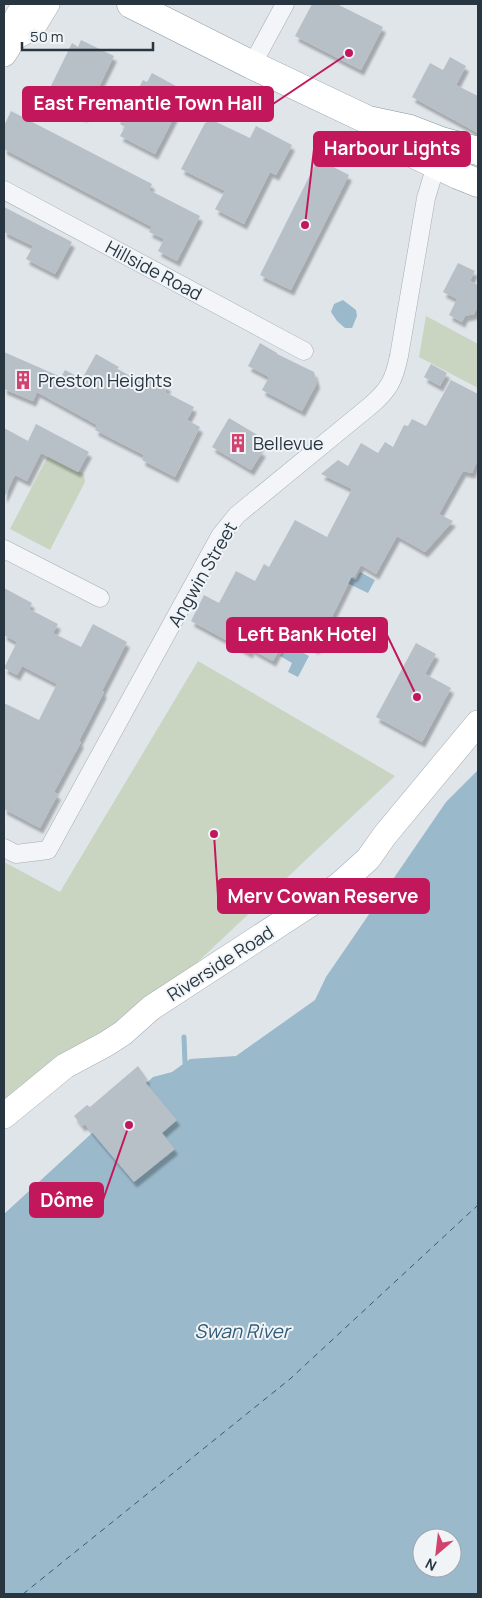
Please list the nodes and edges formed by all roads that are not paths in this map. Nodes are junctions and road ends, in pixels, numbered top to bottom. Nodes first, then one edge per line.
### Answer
1 (25, 4) edge
2 (47, 4) edge
3 (131, 4) edge
4 (286, 4) edge
5 (9, 46) edge
6 (252, 65) junction
7 (368, 120) junction
8 (478, 151) edge
9 (436, 165) junction
10 (478, 184) edge
11 (4, 190) edge
12 (304, 350) dead end
13 (4, 549) edge
14 (100, 598) dead end
15 (478, 710) edge
16 (478, 723) edge
17 (4, 848) edge
18 (4, 1104) edge
19 (4, 1116) edge

1 - 5 street
2 - 5 street
3 - 6 highway
4 - 6 street
6 - 7 highway
7 - 8 highway
7 - 9 highway
9 - 10 highway
9 - 17 street, Angwin Street
11 - 12 street, Hillside Road
13 - 14 street
15 - 18 street, Riverside Road
16 - 19 street, Riverside Road

